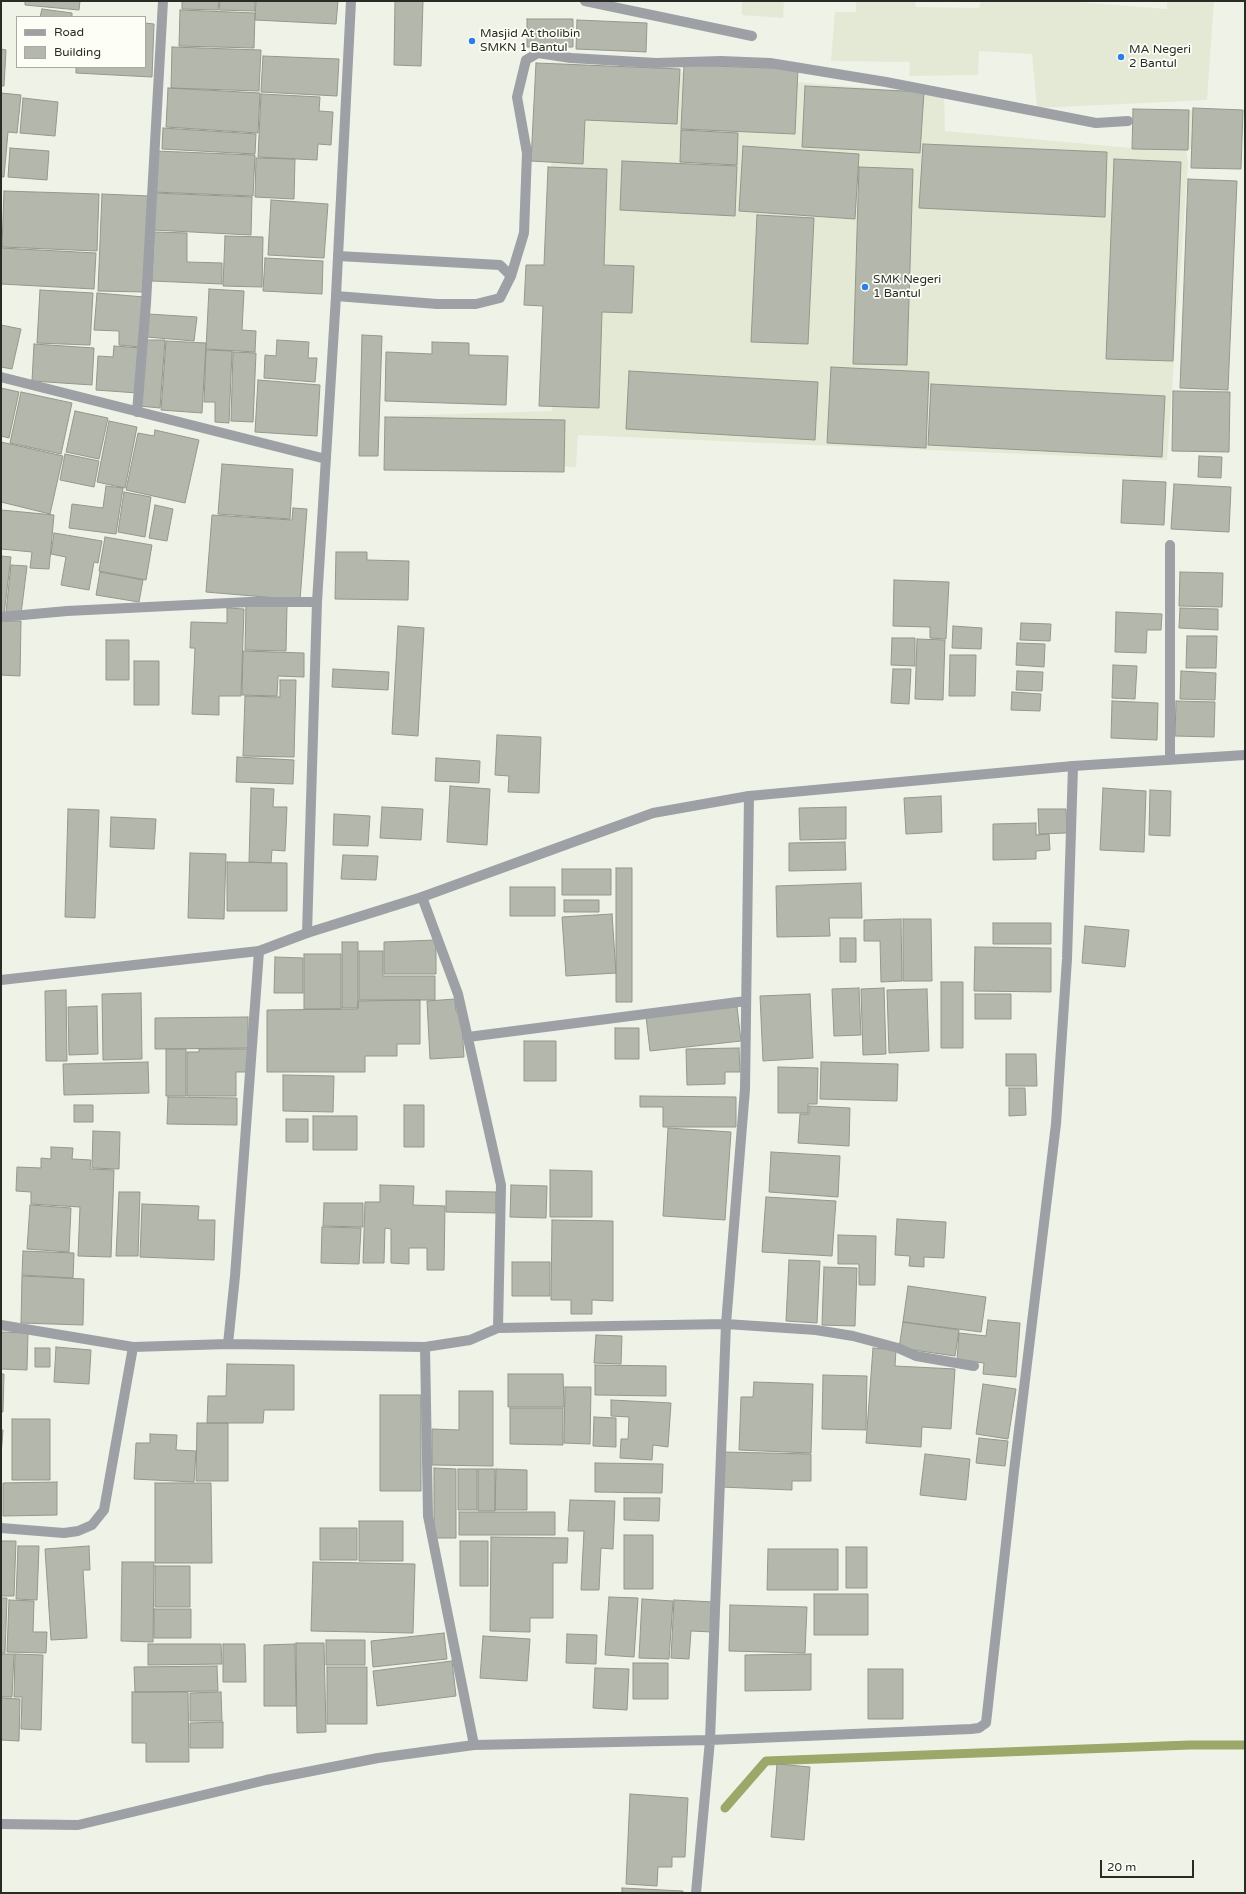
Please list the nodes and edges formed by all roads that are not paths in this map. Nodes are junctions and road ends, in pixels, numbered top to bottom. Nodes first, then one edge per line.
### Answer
1 (163, 1) edge
2 (350, 1) edge
3 (585, 1) edge
4 (752, 36) dead end
5 (1128, 121) dead end
6 (338, 256) junction
7 (511, 276) junction
8 (336, 296) junction
9 (1, 377) edge
10 (137, 412) junction
11 (326, 459) junction
12 (1170, 545) dead end
13 (317, 602) junction
14 (1, 617) edge
15 (1245, 755) edge
16 (1170, 759) junction
17 (1073, 766) junction
18 (749, 796) junction
19 (422, 897) junction
20 (307, 933) junction
21 (260, 951) junction
22 (1, 980) edge
23 (746, 1001) junction
24 (468, 1037) junction
25 (726, 1324) junction
26 (1, 1325) edge
27 (498, 1328) junction
28 (228, 1344) junction
29 (133, 1347) junction
30 (425, 1348) junction
31 (974, 1366) dead end
32 (1, 1528) edge
33 (710, 1740) junction
34 (474, 1745) junction
35 (1, 1824) edge
36 (696, 1893) edge

1 - 10 street
2 - 6 street
3 - 4 street
5 - 7 street
6 - 7 street
6 - 8 street
7 - 8 street
8 - 11 street
9 - 10 street
10 - 11 street
11 - 13 street
12 - 16 street
13 - 14 street
13 - 20 street
15 - 16 street
16 - 17 street
17 - 18 street
17 - 33 street
18 - 19 street
18 - 23 street
19 - 20 street
19 - 24 street
20 - 21 street
21 - 22 street
21 - 28 street
23 - 24 street
23 - 25 street
24 - 27 street
25 - 27 street
25 - 31 street
25 - 33 street
26 - 29 street
27 - 30 street
28 - 29 street
28 - 30 street
29 - 32 street
30 - 34 street
33 - 34 street
33 - 36 street
34 - 35 street

